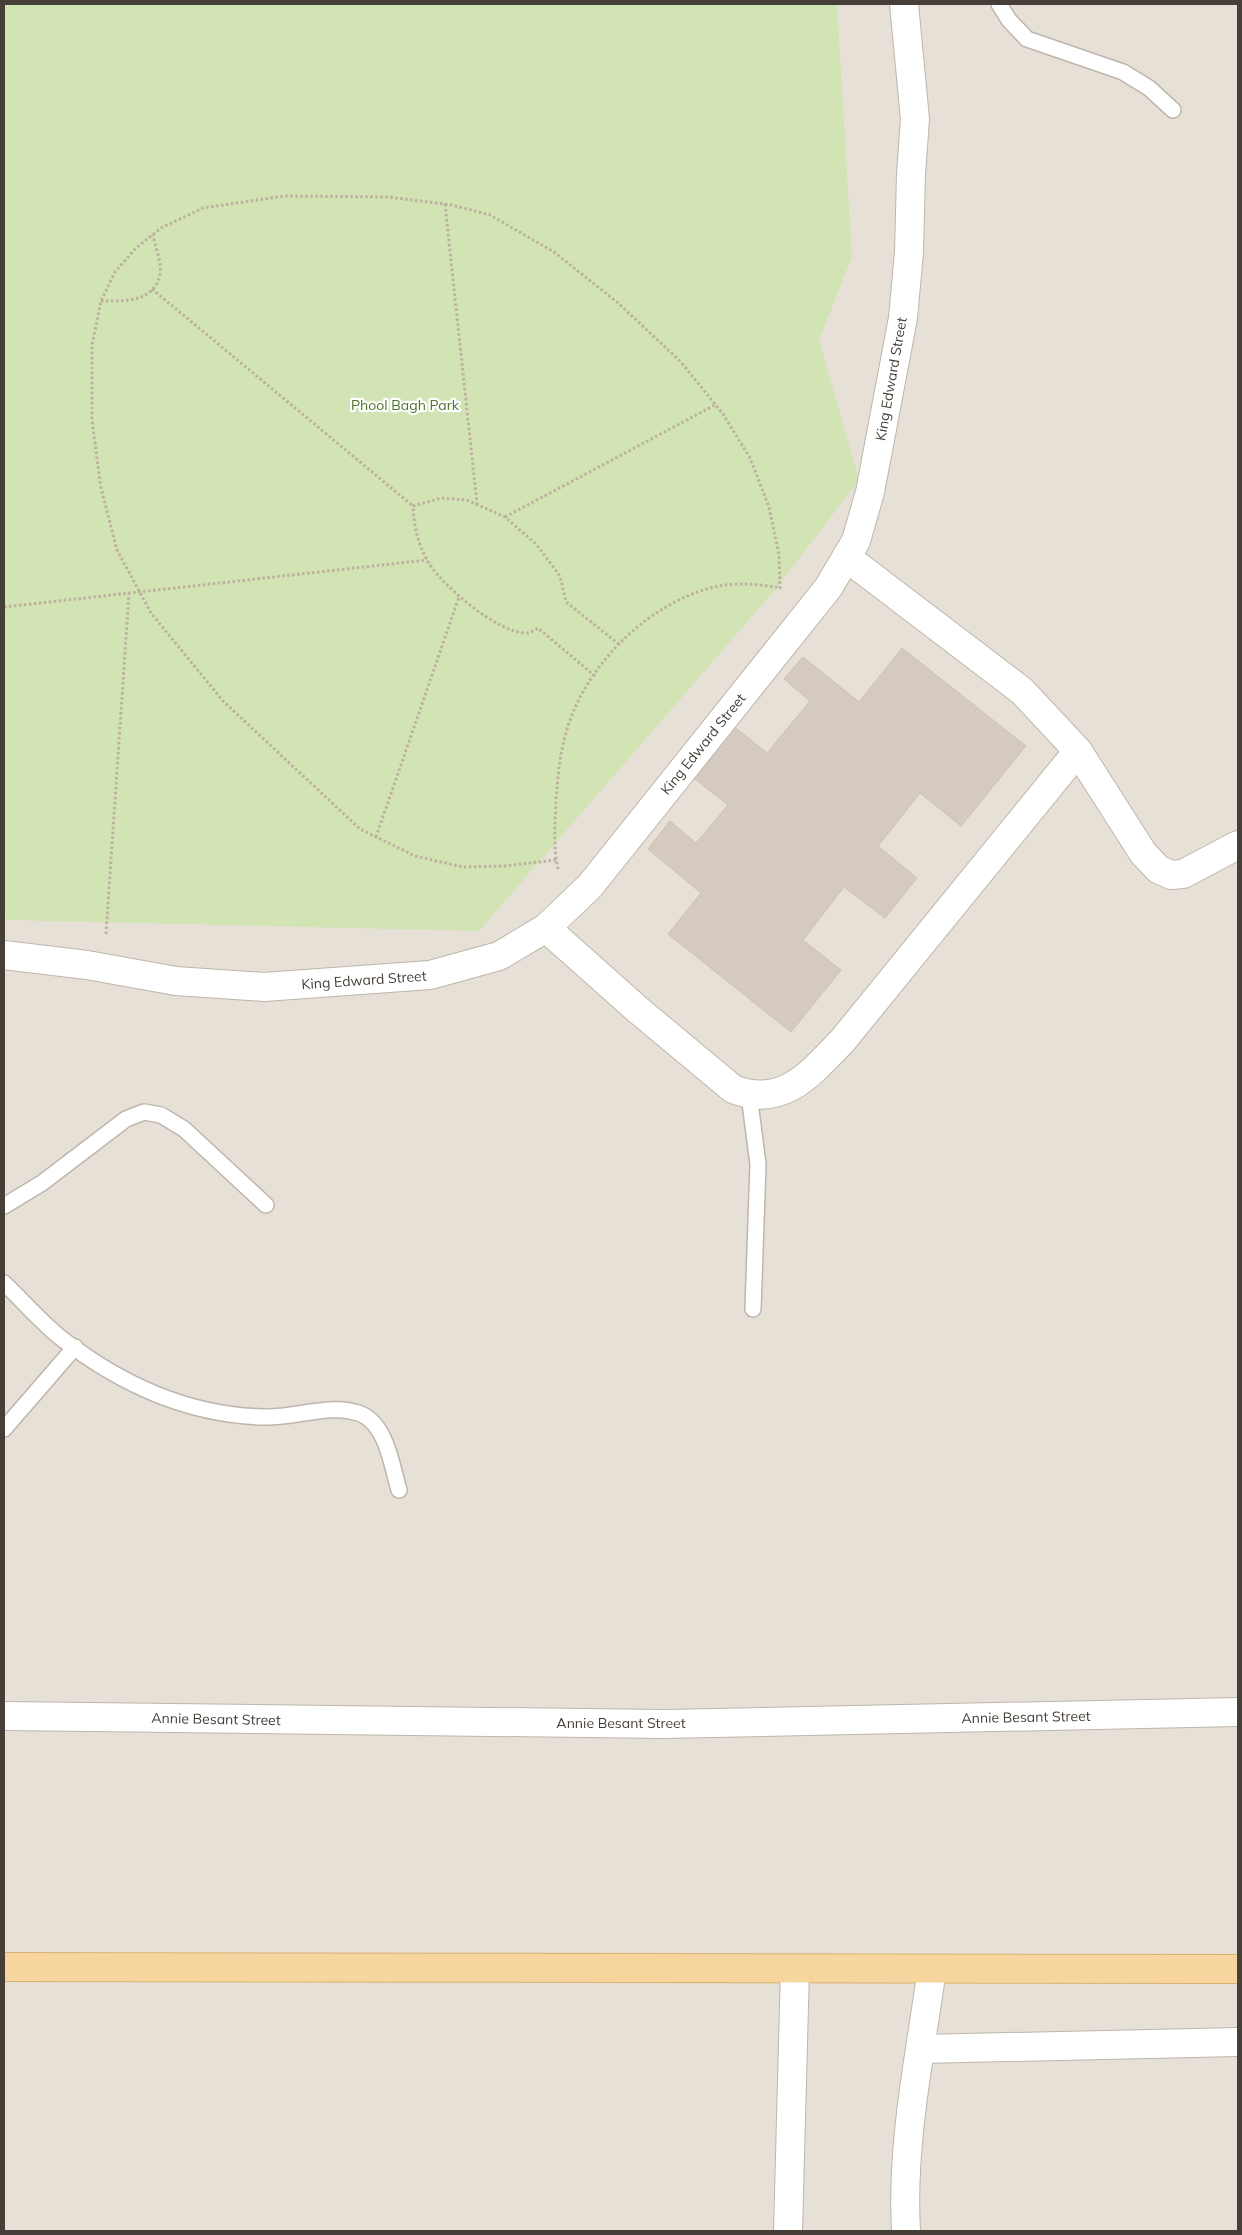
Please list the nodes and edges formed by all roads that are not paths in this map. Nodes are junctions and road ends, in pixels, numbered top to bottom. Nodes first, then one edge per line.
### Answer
1 (904, 4) edge
2 (999, 4) edge
3 (1173, 110) dead end
4 (846, 557) junction
5 (1078, 752) junction
6 (1238, 845) edge
7 (546, 928) junction
8 (4, 955) edge
9 (749, 1095) junction
10 (266, 1205) dead end
11 (4, 1206) edge
12 (4, 1283) edge
13 (753, 1309) dead end
14 (75, 1348) junction
15 (4, 1429) edge
16 (399, 1490) dead end
17 (1238, 1712) edge
18 (4, 1716) edge
19 (4, 1966) edge
20 (932, 1968) junction
21 (795, 1969) junction
22 (1238, 1969) edge
23 (1238, 2042) edge
24 (921, 2049) junction
25 (788, 2231) edge
26 (906, 2231) edge

1 - 4 street, King Edward Street
2 - 3 lane
4 - 5 street
4 - 7 street, King Edward Street
5 - 6 street
5 - 9 street
7 - 8 street, King Edward Street
7 - 9 street
9 - 13 lane
10 - 11 lane
12 - 14 lane
14 - 15 lane
14 - 16 lane
17 - 18 street, Annie Besant Street
19 - 21 main road
20 - 21 main road
20 - 22 main road
20 - 24 street
21 - 25 street
23 - 24 street
24 - 26 street

